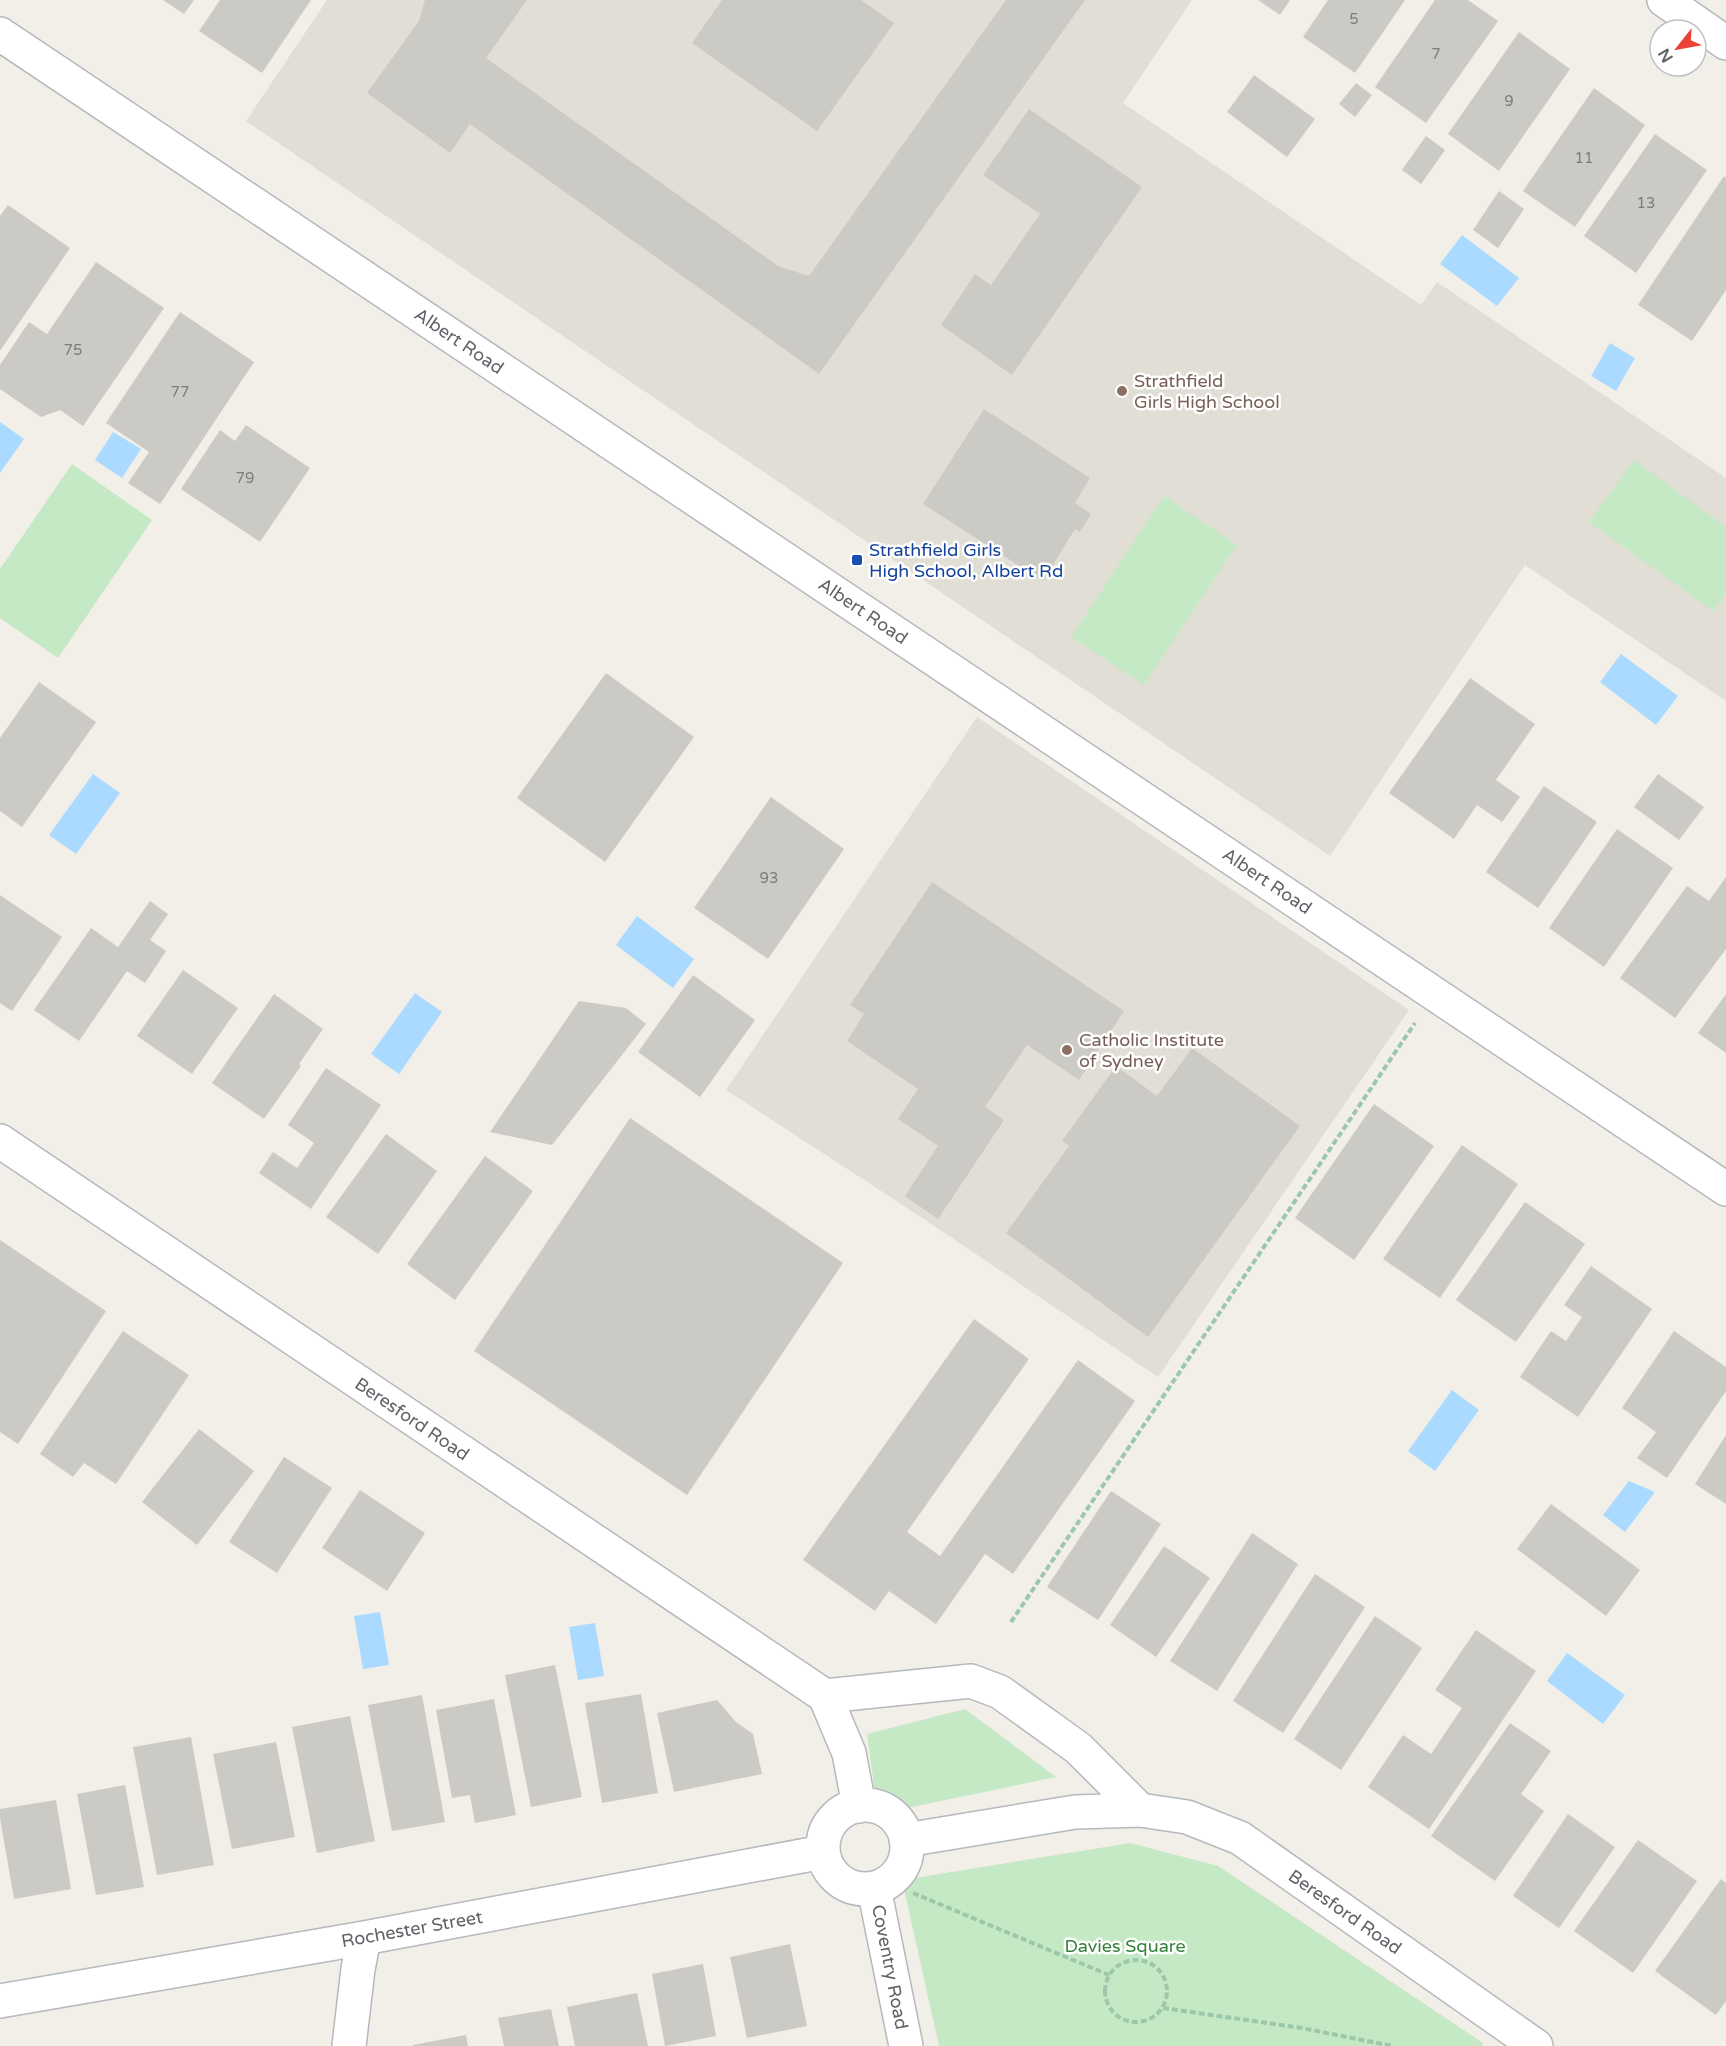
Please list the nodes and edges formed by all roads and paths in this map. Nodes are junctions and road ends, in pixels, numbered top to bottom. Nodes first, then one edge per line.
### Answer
1 (1664, 0) edge
2 (0, 34) edge
3 (1726, 43) edge
4 (1435, 994) junction
5 (0, 1141) edge
6 (1726, 1189) edge
7 (1011, 1622) dead end
8 (825, 1696) junction
9 (859, 1806) junction
10 (1140, 1810) junction
11 (906, 1840) junction
12 (824, 1852) junction
13 (884, 1883) junction
14 (364, 1938) junction
15 (1109, 1975) junction
16 (0, 2001) edge
17 (1163, 2008) junction
18 (349, 2046) edge
19 (906, 2046) edge
20 (1392, 2046) edge
21 (1536, 2046) edge

1 - 3 street
2 - 4 street, Albert Road
4 - 6 street, Albert Road
4 - 7 path
5 - 8 street, Beresford Road
8 - 9 street
8 - 10 street
9 - 11 street
9 - 12 street
10 - 11 street, Beresford Road
10 - 21 street, Beresford Road
11 - 13 street
12 - 13 street
12 - 14 street, Rochester Street
13 - 15 path
13 - 19 street, Coventry Road
14 - 16 street, Rochester Street
14 - 18 street
15 - 17 path
15 - 17 path
17 - 20 path

